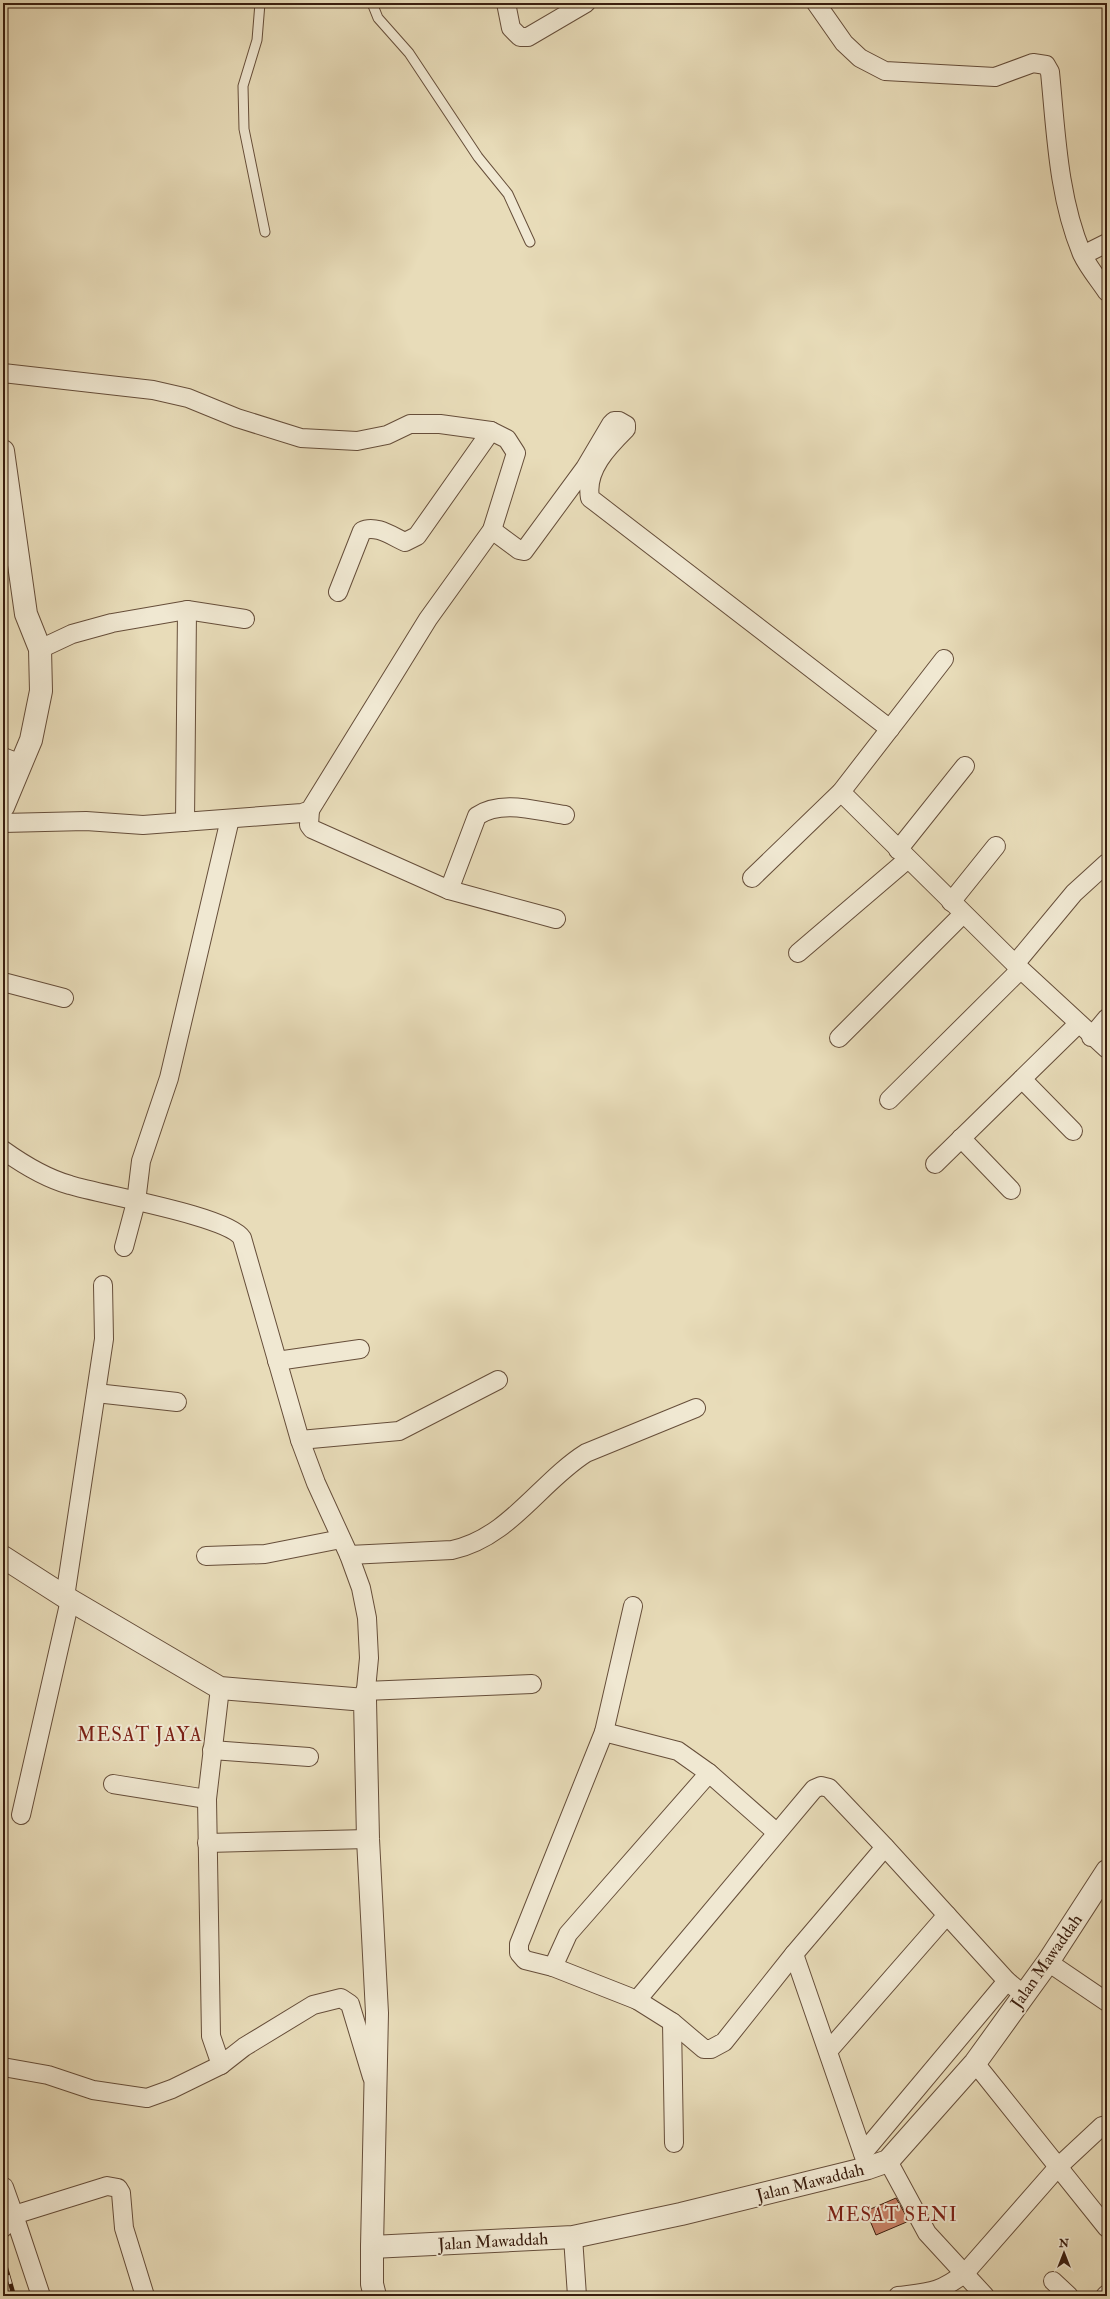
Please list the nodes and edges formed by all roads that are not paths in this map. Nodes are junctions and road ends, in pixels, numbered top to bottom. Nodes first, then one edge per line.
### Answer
1 (260, 3) edge
2 (372, 3) edge
3 (506, 3) edge
4 (586, 3) edge
5 (816, 3) edge
6 (265, 232) dead end
7 (530, 242) dead end
8 (1107, 244) edge
9 (1083, 255) junction
10 (1107, 292) edge
11 (3, 373) edge
12 (491, 431) junction
13 (3, 451) edge
14 (492, 530) junction
15 (338, 592) dead end
16 (187, 610) junction
17 (245, 619) dead end
18 (40, 649) junction
19 (944, 659) dead end
20 (890, 729) junction
21 (12, 760) edge
22 (965, 766) dead end
23 (841, 792) junction
24 (3, 807) edge
25 (310, 810) junction
26 (565, 815) dead end
27 (230, 819) junction
28 (185, 822) junction
29 (3, 823) edge
30 (996, 846) dead end
31 (903, 855) junction
32 (1107, 863) edge
33 (752, 878) dead end
34 (449, 890) junction
35 (957, 908) junction
36 (556, 918) dead end
37 (798, 953) dead end
38 (1017, 967) junction
39 (3, 982) edge
40 (64, 998) dead end
41 (1107, 1018) edge
42 (1078, 1024) junction
43 (1091, 1037) junction
44 (839, 1038) dead end
45 (1107, 1049) edge
46 (1022, 1079) junction
47 (889, 1100) dead end
48 (1074, 1131) dead end
49 (961, 1138) junction
50 (3, 1150) edge
51 (935, 1164) dead end
52 (1011, 1190) dead end
53 (136, 1202) junction
54 (124, 1247) dead end
55 (103, 1285) dead end
56 (360, 1349) dead end
57 (277, 1361) junction
58 (498, 1380) dead end
59 (96, 1394) junction
60 (177, 1402) dead end
61 (696, 1408) dead end
62 (300, 1440) junction
63 (341, 1539) junction
64 (349, 1555) junction
65 (206, 1556) dead end
66 (3, 1557) edge
67 (67, 1598) junction
68 (633, 1606) dead end
69 (532, 1684) dead end
70 (220, 1688) junction
71 (365, 1695) junction
72 (604, 1732) junction
73 (212, 1750) junction
74 (309, 1757) dead end
75 (709, 1773) junction
76 (113, 1784) dead end
77 (207, 1799) junction
78 (21, 1815) dead end
79 (776, 1832) junction
80 (368, 1839) junction
81 (207, 1844) junction
82 (885, 1847) junction
83 (1107, 1871) edge
84 (947, 1915) junction
85 (794, 1954) junction
86 (1048, 1962) junction
87 (554, 1967) junction
88 (1007, 1981) junction
89 (1024, 1995) junction
90 (636, 2000) junction
91 (1107, 2002) edge
92 (672, 2022) junction
93 (829, 2050) junction
94 (217, 2054) junction
95 (975, 2063) junction
96 (3, 2067) edge
97 (377, 2093) junction
98 (1107, 2125) edge
99 (674, 2143) dead end
100 (873, 2161) junction
101 (1058, 2167) junction
102 (4, 2187) edge
103 (8, 2221) edge
104 (1107, 2228) edge
105 (573, 2237) junction
106 (372, 2247) junction
107 (965, 2273) junction
108 (1053, 2281) dead end
109 (1107, 2294) edge
110 (41, 2296) edge
111 (145, 2296) edge
112 (375, 2296) edge
113 (577, 2296) edge
114 (898, 2296) edge
115 (985, 2296) edge
116 (1068, 2296) edge
117 (1105, 2296) edge

1 - 6 lane
2 - 7 lane
3 - 4 street
5 - 9 street
8 - 9 street
9 - 10 street
11 - 12 street
12 - 14 street
12 - 15 street
13 - 18 street
14 - 20 street
14 - 25 street
16 - 17 street
16 - 18 street
16 - 28 street
18 - 21 street
19 - 20 street
20 - 23 street
21 - 24 street
22 - 31 street
23 - 31 street
23 - 33 street
25 - 27 street
25 - 34 street
26 - 34 street
27 - 28 street
27 - 53 street
28 - 29 street
30 - 35 street
31 - 35 street
31 - 37 street
32 - 38 street
34 - 36 street
35 - 38 street
35 - 44 street
38 - 42 street
38 - 47 street
39 - 40 street
41 - 43 street
42 - 43 street
42 - 46 street
43 - 45 street
46 - 48 street
46 - 49 street
49 - 51 street
49 - 52 street
50 - 53 street
53 - 54 street
53 - 57 street
55 - 59 street
56 - 57 street
57 - 62 street
58 - 62 street
59 - 60 street
59 - 67 street
61 - 64 street
62 - 63 street
63 - 64 street
63 - 65 street
64 - 71 street
66 - 67 street
67 - 70 street
67 - 78 street
68 - 72 street
69 - 71 street
70 - 71 street
70 - 73 street
71 - 80 street
72 - 75 street
72 - 87 street
73 - 74 street
73 - 77 street
75 - 79 street
75 - 87 street
76 - 77 street
77 - 81 street
79 - 82 street
79 - 90 street
80 - 81 street
80 - 97 street
81 - 94 street
82 - 84 street
82 - 85 street
83 - 86 street, Jalan Mawaddah
84 - 88 street
84 - 93 street
85 - 92 street
85 - 93 street
86 - 89 street, Jalan Mawaddah
86 - 91 street
87 - 90 street
88 - 89 street
88 - 100 street
89 - 95 street, Jalan Mawaddah
90 - 92 street
92 - 99 street
93 - 100 street
94 - 96 street
94 - 97 street
95 - 100 street, Jalan Mawaddah
95 - 101 street
97 - 106 street
98 - 101 street
100 - 105 street, Jalan Mawaddah
100 - 107 street
101 - 104 street
101 - 107 street
102 - 103 street
103 - 110 street
103 - 111 street
105 - 106 street, Jalan Mawaddah
105 - 113 street
106 - 112 street
107 - 114 street
107 - 115 street
108 - 116 street
109 - 117 street

